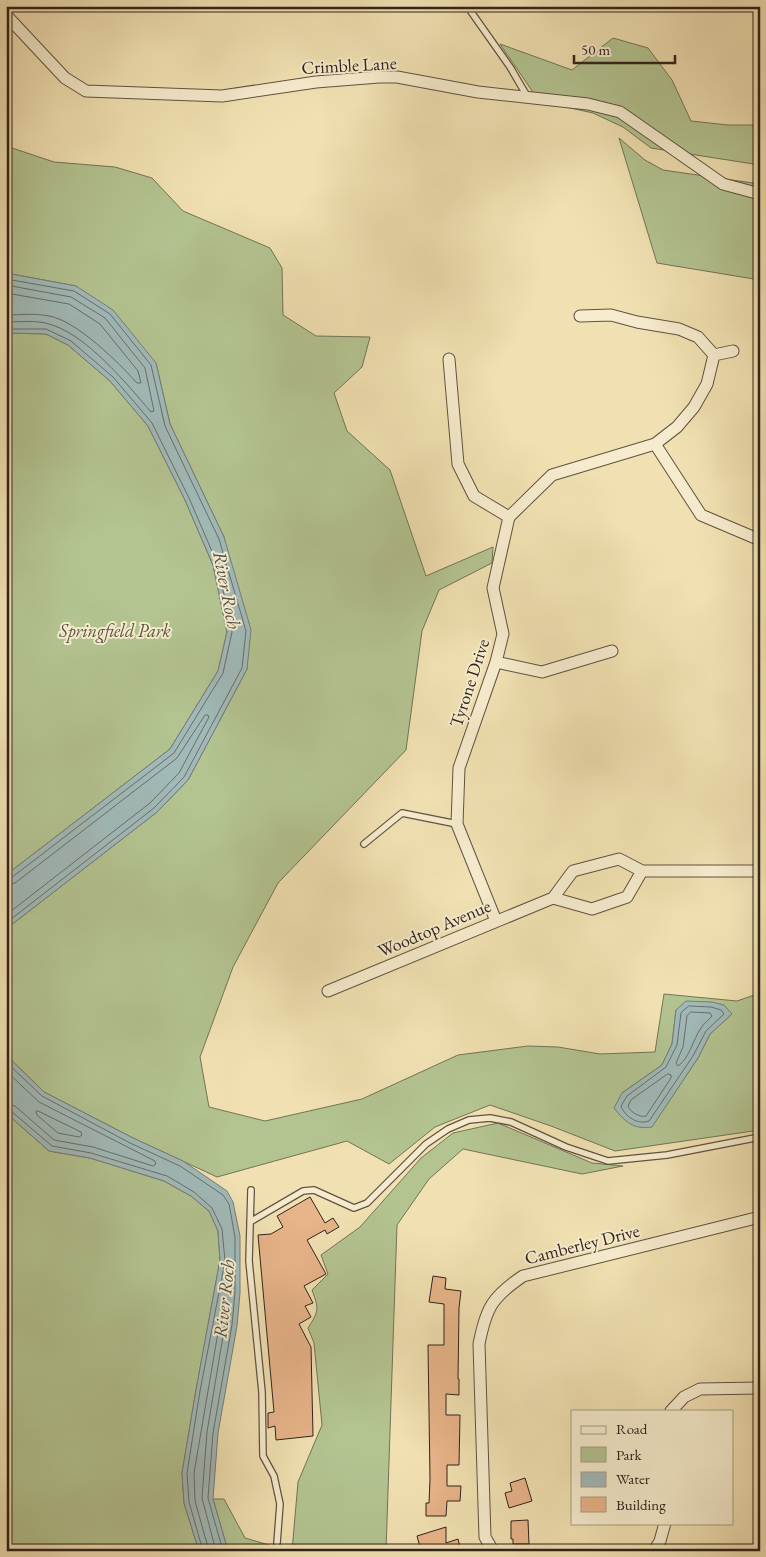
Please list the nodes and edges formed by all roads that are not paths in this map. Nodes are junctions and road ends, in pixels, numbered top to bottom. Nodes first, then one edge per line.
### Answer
1 (468, 6) edge
2 (6, 15) edge
3 (528, 98) junction
4 (760, 194) edge
5 (580, 316) dead end
6 (733, 351) dead end
7 (714, 355) junction
8 (450, 359) dead end
9 (655, 444) junction
10 (509, 517) junction
11 (760, 540) edge
12 (612, 651) dead end
13 (496, 662) junction
14 (457, 824) junction
15 (364, 844) dead end
16 (642, 871) junction
17 (760, 871) edge
18 (553, 898) junction
19 (496, 921) junction
20 (328, 991) dead end
21 (760, 1138) edge
22 (251, 1190) dead end
23 (760, 1217) edge
24 (250, 1222) junction
25 (760, 1388) edge
26 (672, 1410) edge
27 (665, 1524) edge
28 (277, 1543) dead end
29 (493, 1551) edge
30 (654, 1551) edge

1 - 3 lane
2 - 3 street, Crimble Lane
3 - 4 street, Crimble Lane
5 - 7 street
6 - 7 street
7 - 9 street
8 - 10 street
9 - 10 street
9 - 11 street
10 - 13 street, Tyrone Drive
12 - 13 street
13 - 14 street, Tyrone Drive
14 - 15 lane
14 - 19 street, Tyrone Drive
16 - 17 street
16 - 18 street
16 - 18 street
18 - 19 street, Woodtop Avenue
19 - 20 street, Woodtop Avenue
21 - 24 lane
22 - 24 lane
23 - 29 street, Camberley Drive
24 - 28 lane
25 - 26 street
27 - 30 street

